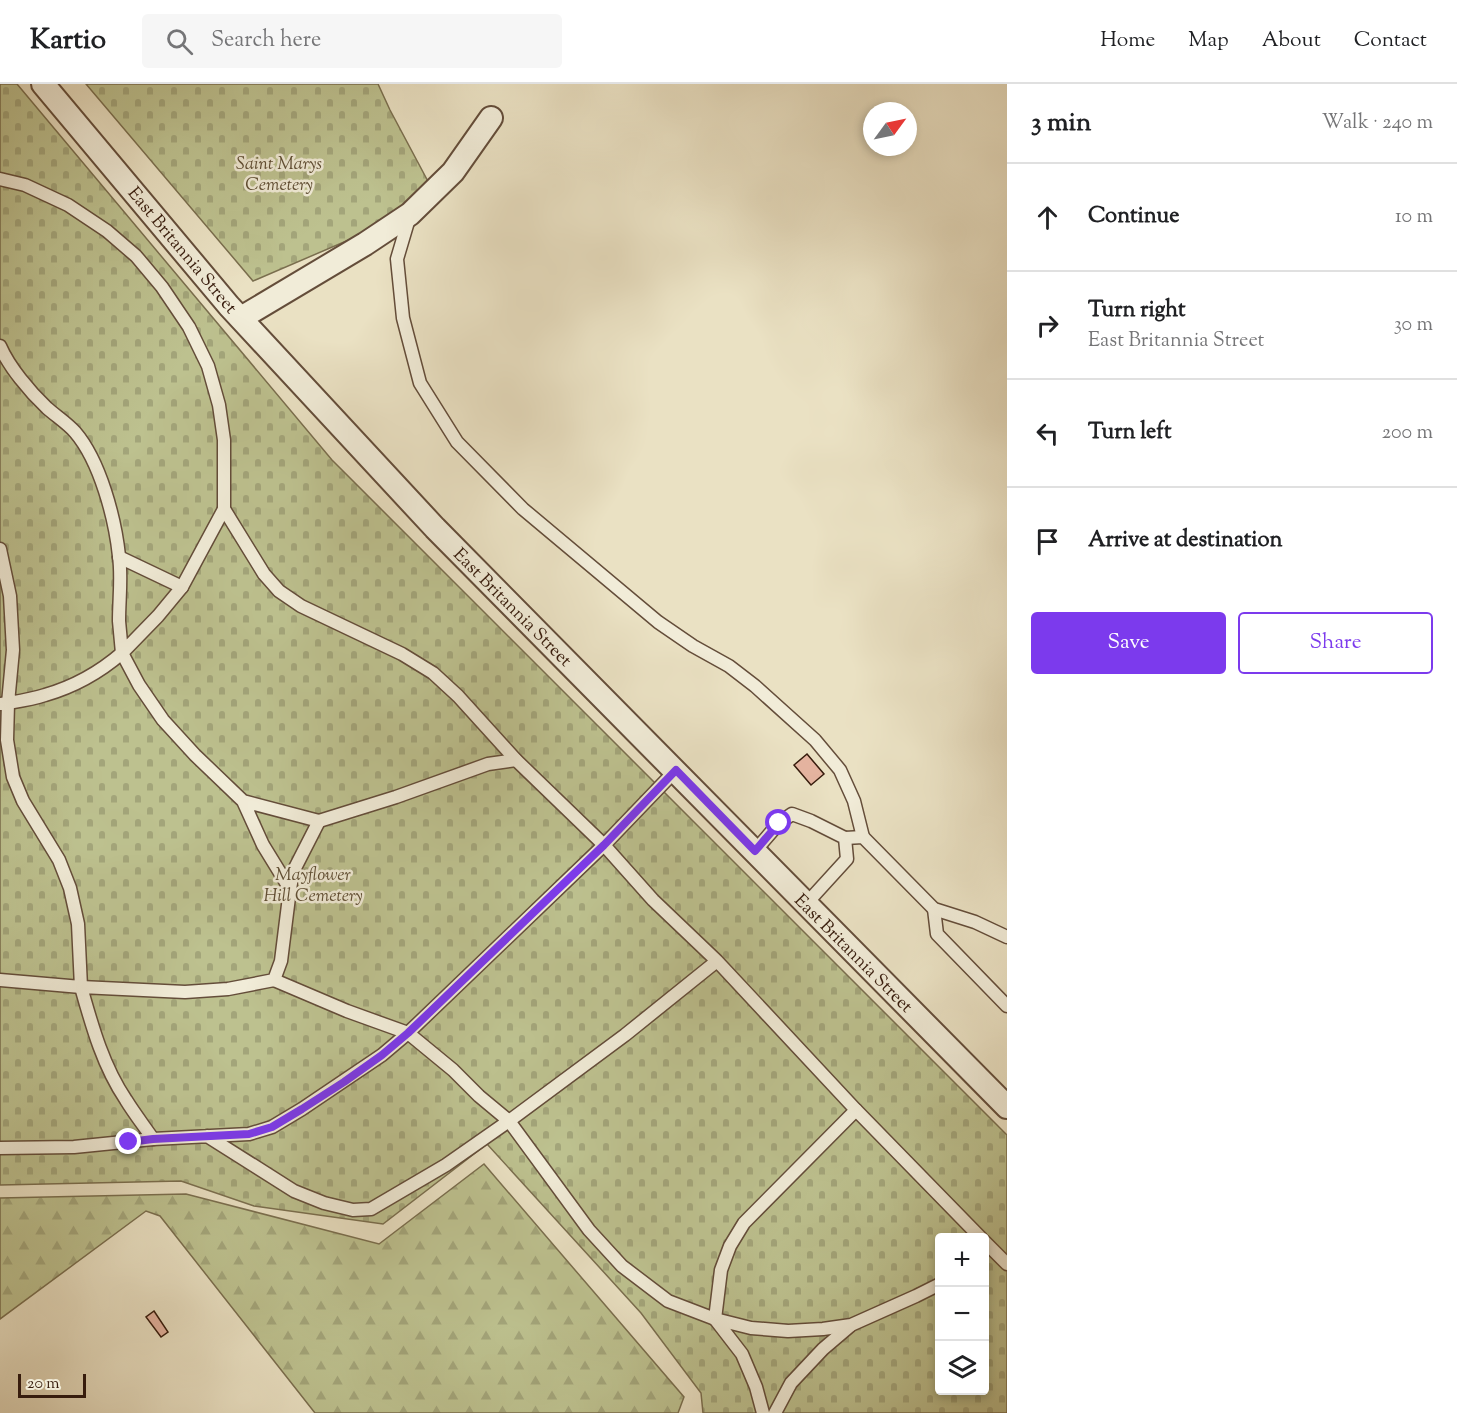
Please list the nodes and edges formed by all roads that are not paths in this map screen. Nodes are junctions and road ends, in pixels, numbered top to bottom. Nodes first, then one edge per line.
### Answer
1 (43, 84) edge
2 (491, 118) dead end
3 (0, 179) edge
4 (410, 214) junction
5 (241, 318) junction
6 (0, 346) edge
7 (224, 509) junction
8 (0, 549) edge
9 (119, 557) junction
10 (182, 587) junction
11 (122, 653) junction
12 (4, 703) edge
13 (516, 760) junction
14 (676, 770) junction
15 (243, 801) junction
16 (319, 821) junction
17 (863, 837) junction
18 (846, 838) junction
19 (604, 845) junction
20 (755, 851) junction
21 (290, 889) junction
22 (806, 904) junction
23 (934, 909) junction
24 (1007, 937) edge
25 (717, 961) junction
26 (0, 980) edge
27 (274, 980) junction
28 (81, 987) junction
29 (1007, 1006) edge
30 (408, 1033) junction
31 (1007, 1107) edge
32 (856, 1110) junction
33 (509, 1121) junction
34 (207, 1136) junction
35 (153, 1139) junction
36 (0, 1148) edge
37 (976, 1233) edge
38 (989, 1246) edge
39 (1007, 1263) edge
40 (935, 1286) edge
41 (715, 1319) junction
42 (851, 1325) junction
43 (763, 1413) edge
44 (775, 1413) edge

1 - 5 street, East Britannia Street
2 - 4 street
3 - 7 lane
4 - 5 street
4 - 17 lane
5 - 14 street, East Britannia Street
6 - 9 lane
7 - 10 lane
7 - 13 lane
8 - 12 lane
9 - 10 lane
9 - 11 lane
10 - 11 lane
11 - 12 lane
11 - 15 lane
12 - 28 lane
13 - 16 lane
13 - 19 lane
14 - 19 lane
14 - 20 street, East Britannia Street
15 - 16 lane
15 - 21 lane
16 - 21 lane
17 - 18 lane
17 - 23 lane
18 - 20 lane
18 - 22 lane
19 - 25 lane
19 - 30 lane
20 - 22 street, East Britannia Street
21 - 27 lane
22 - 31 street, East Britannia Street
23 - 24 lane
23 - 29 lane
25 - 32 lane
25 - 33 lane
26 - 28 lane
27 - 28 lane
27 - 30 lane
28 - 35 lane
30 - 33 lane
30 - 34 lane
32 - 37 lane
32 - 41 lane
33 - 34 lane
33 - 41 lane
34 - 35 lane
35 - 36 lane
38 - 39 lane
40 - 42 lane
41 - 42 lane
41 - 43 lane
42 - 44 lane

